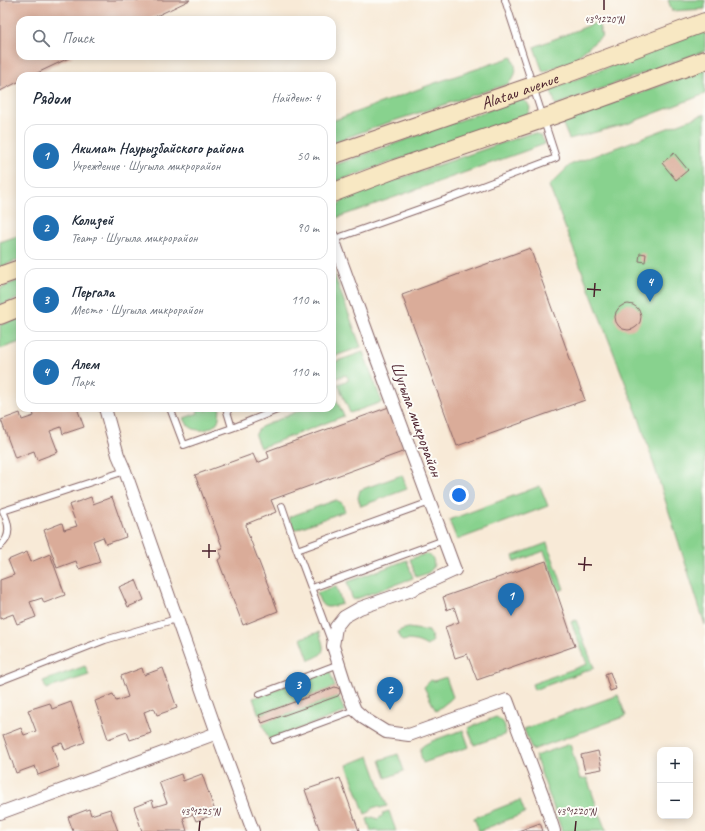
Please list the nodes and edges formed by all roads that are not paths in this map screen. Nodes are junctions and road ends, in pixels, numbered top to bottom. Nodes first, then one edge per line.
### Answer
1 (506, 0) edge
2 (705, 22) edge
3 (705, 60) edge
4 (533, 86) junction
5 (544, 118) junction
6 (336, 154) edge
7 (336, 191) edge
8 (336, 237) edge
9 (336, 249) edge
10 (16, 270) edge
11 (0, 276) edge
12 (16, 309) edge
13 (0, 315) edge
14 (106, 412) edge
15 (172, 412) edge
16 (227, 412) edge
17 (272, 412) edge
18 (232, 428) junction
19 (125, 471) junction
20 (430, 502) junction
21 (282, 506) dead end
22 (1, 507) edge
23 (444, 540) junction
24 (0, 546) edge
25 (298, 550) junction
26 (312, 588) junction
27 (176, 619) junction
28 (333, 646) junction
29 (339, 664) junction
30 (0, 681) edge
31 (260, 694) dead end
32 (355, 710) junction
33 (217, 733) junction
34 (274, 740) dead end
35 (0, 813) edge
36 (253, 831) edge
37 (554, 831) edge

1 - 4 lane
2 - 4 main road, Alatau avenue
3 - 5 main road, Alatau avenue
4 - 5 lane
4 - 6 main road, Alatau avenue
5 - 7 main road, Alatau avenue
5 - 8 lane
9 - 20 street, Шугыла микрорайон
10 - 11 main road
12 - 13 main road
14 - 19 street
15 - 18 lane
16 - 18 lane
17 - 18 lane
19 - 22 lane
19 - 27 street
20 - 23 street, Шугыла микрорайон
20 - 25 lane
21 - 25 lane
22 - 24 lane
23 - 26 lane
23 - 28 street, Шугыла микрорайон
25 - 26 lane
26 - 28 lane
27 - 30 lane
27 - 33 street
28 - 29 street, Шугыла микрорайон
29 - 31 lane
29 - 32 street, Шугыла микрорайон
32 - 34 lane
32 - 37 street
33 - 35 street
33 - 36 street

